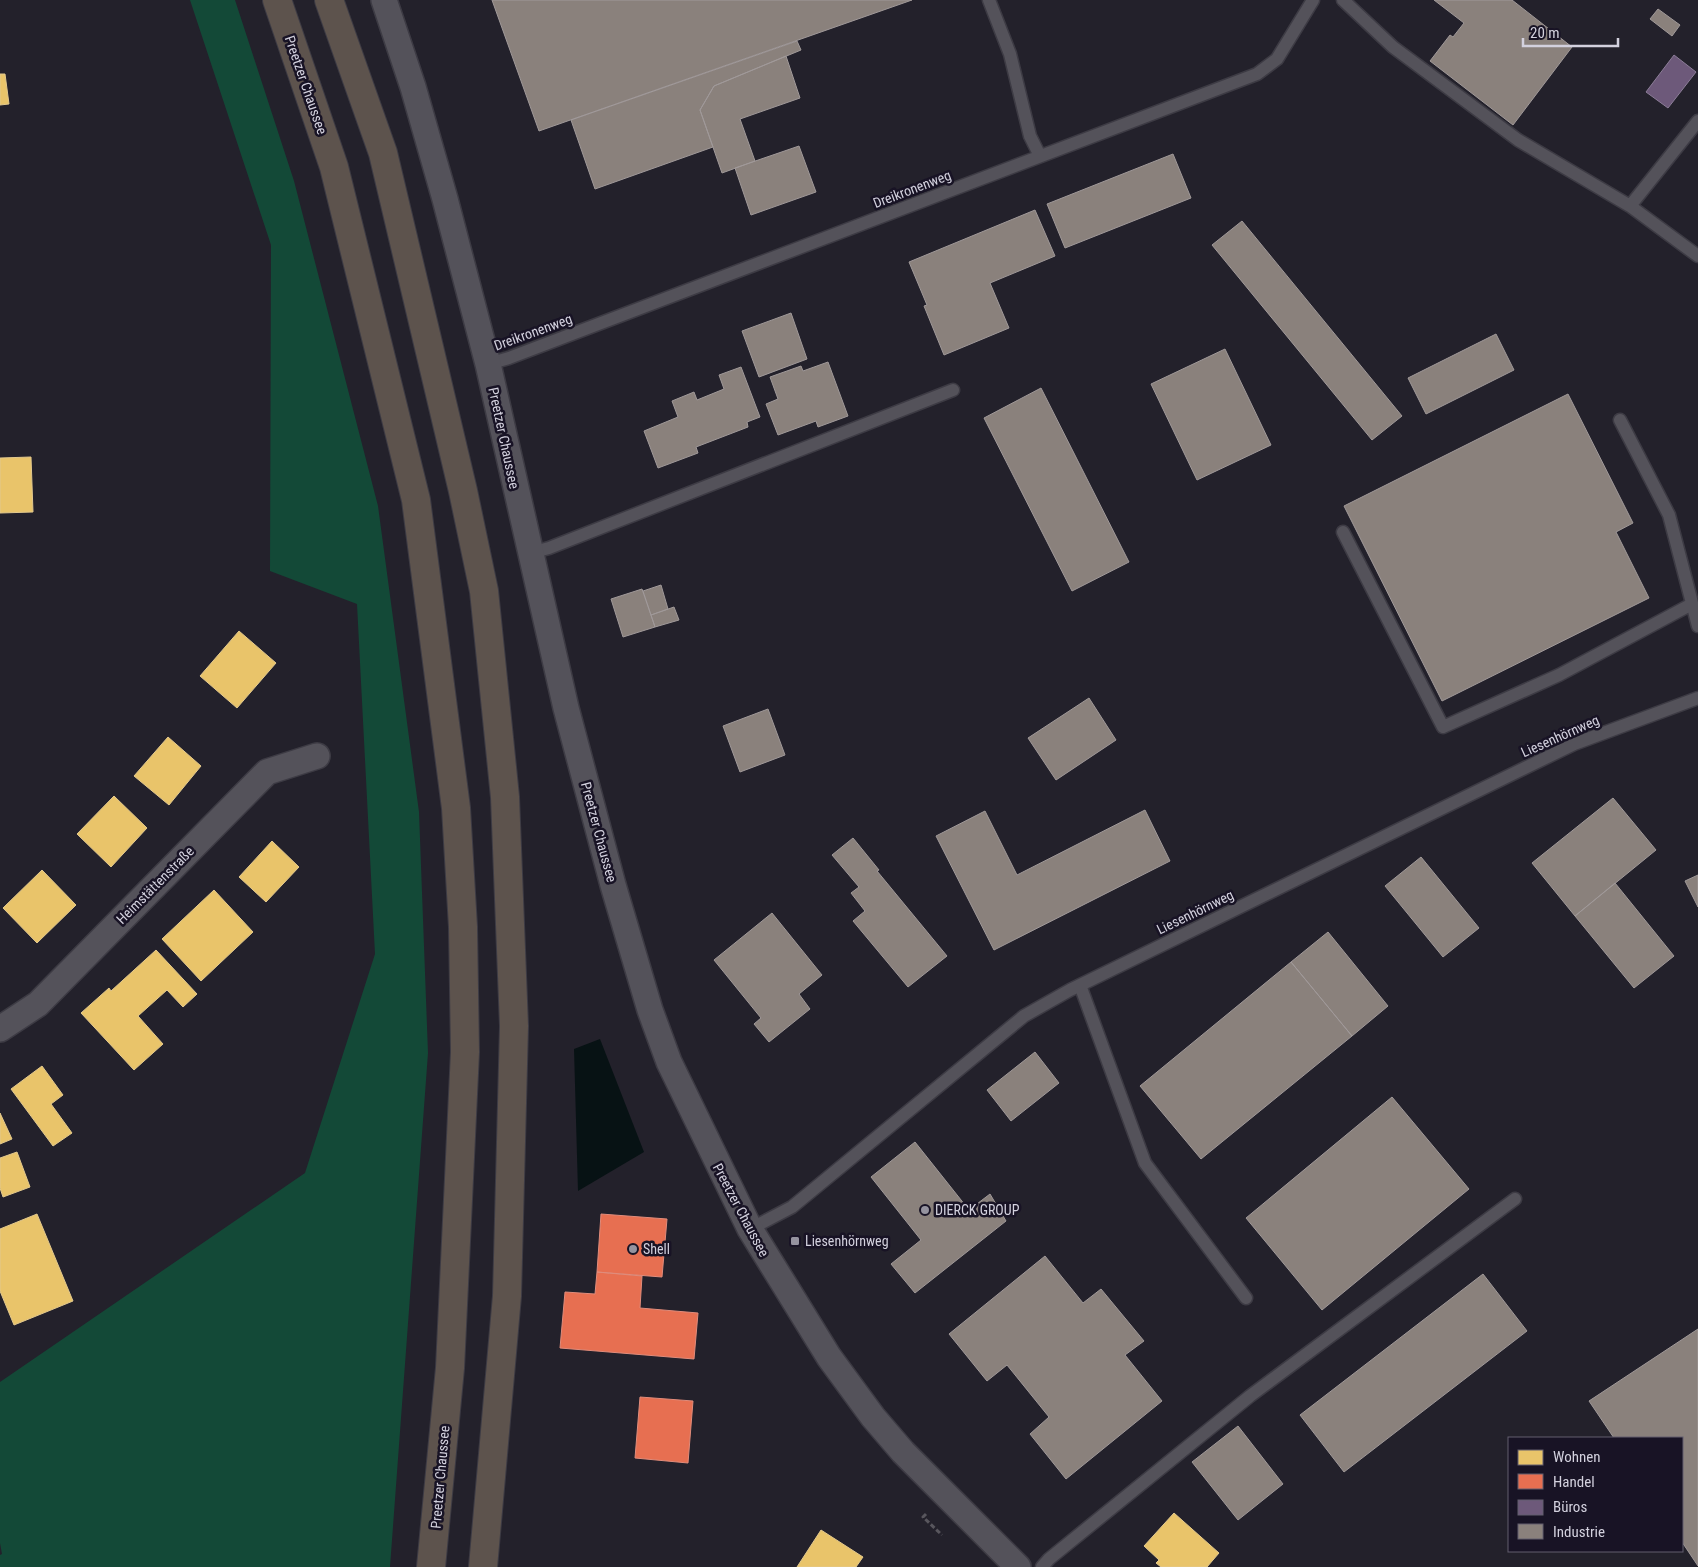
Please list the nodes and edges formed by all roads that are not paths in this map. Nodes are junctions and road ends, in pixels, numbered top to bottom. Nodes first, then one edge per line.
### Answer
1 (277, 0) edge
2 (329, 0) edge
3 (384, 0) edge
4 (988, 0) edge
5 (1313, 0) edge
6 (1343, 0) edge
7 (1698, 121) edge
8 (1040, 156) junction
9 (1630, 206) junction
10 (1698, 256) edge
11 (488, 364) junction
12 (953, 390) dead end
13 (1620, 420) dead end
14 (1343, 532) dead end
15 (530, 553) junction
16 (1692, 604) junction
17 (1698, 626) edge
18 (1698, 698) edge
19 (317, 756) dead end
20 (1080, 985) junction
21 (0, 1029) edge
22 (1515, 1199) dead end
23 (750, 1229) junction
24 (1246, 1298) dead end
25 (431, 1567) edge
26 (483, 1567) edge
27 (1018, 1567) edge
28 (1042, 1567) edge

1 - 25 highway, Preetzer Chaussee
2 - 26 highway
3 - 11 street, Preetzer Chaussee
4 - 8 lane
5 - 8 lane, Dreikronenweg
6 - 9 lane
7 - 9 lane
8 - 11 lane, Dreikronenweg
9 - 10 lane
11 - 15 street, Preetzer Chaussee
12 - 15 lane
13 - 16 lane
14 - 16 lane
15 - 23 street, Preetzer Chaussee
16 - 17 lane
18 - 20 lane, Liesenhörnweg
19 - 21 street, Heimstättenstraße
20 - 23 lane, Liesenhörnweg
20 - 24 lane
22 - 28 lane
23 - 27 street, Preetzer Chaussee

